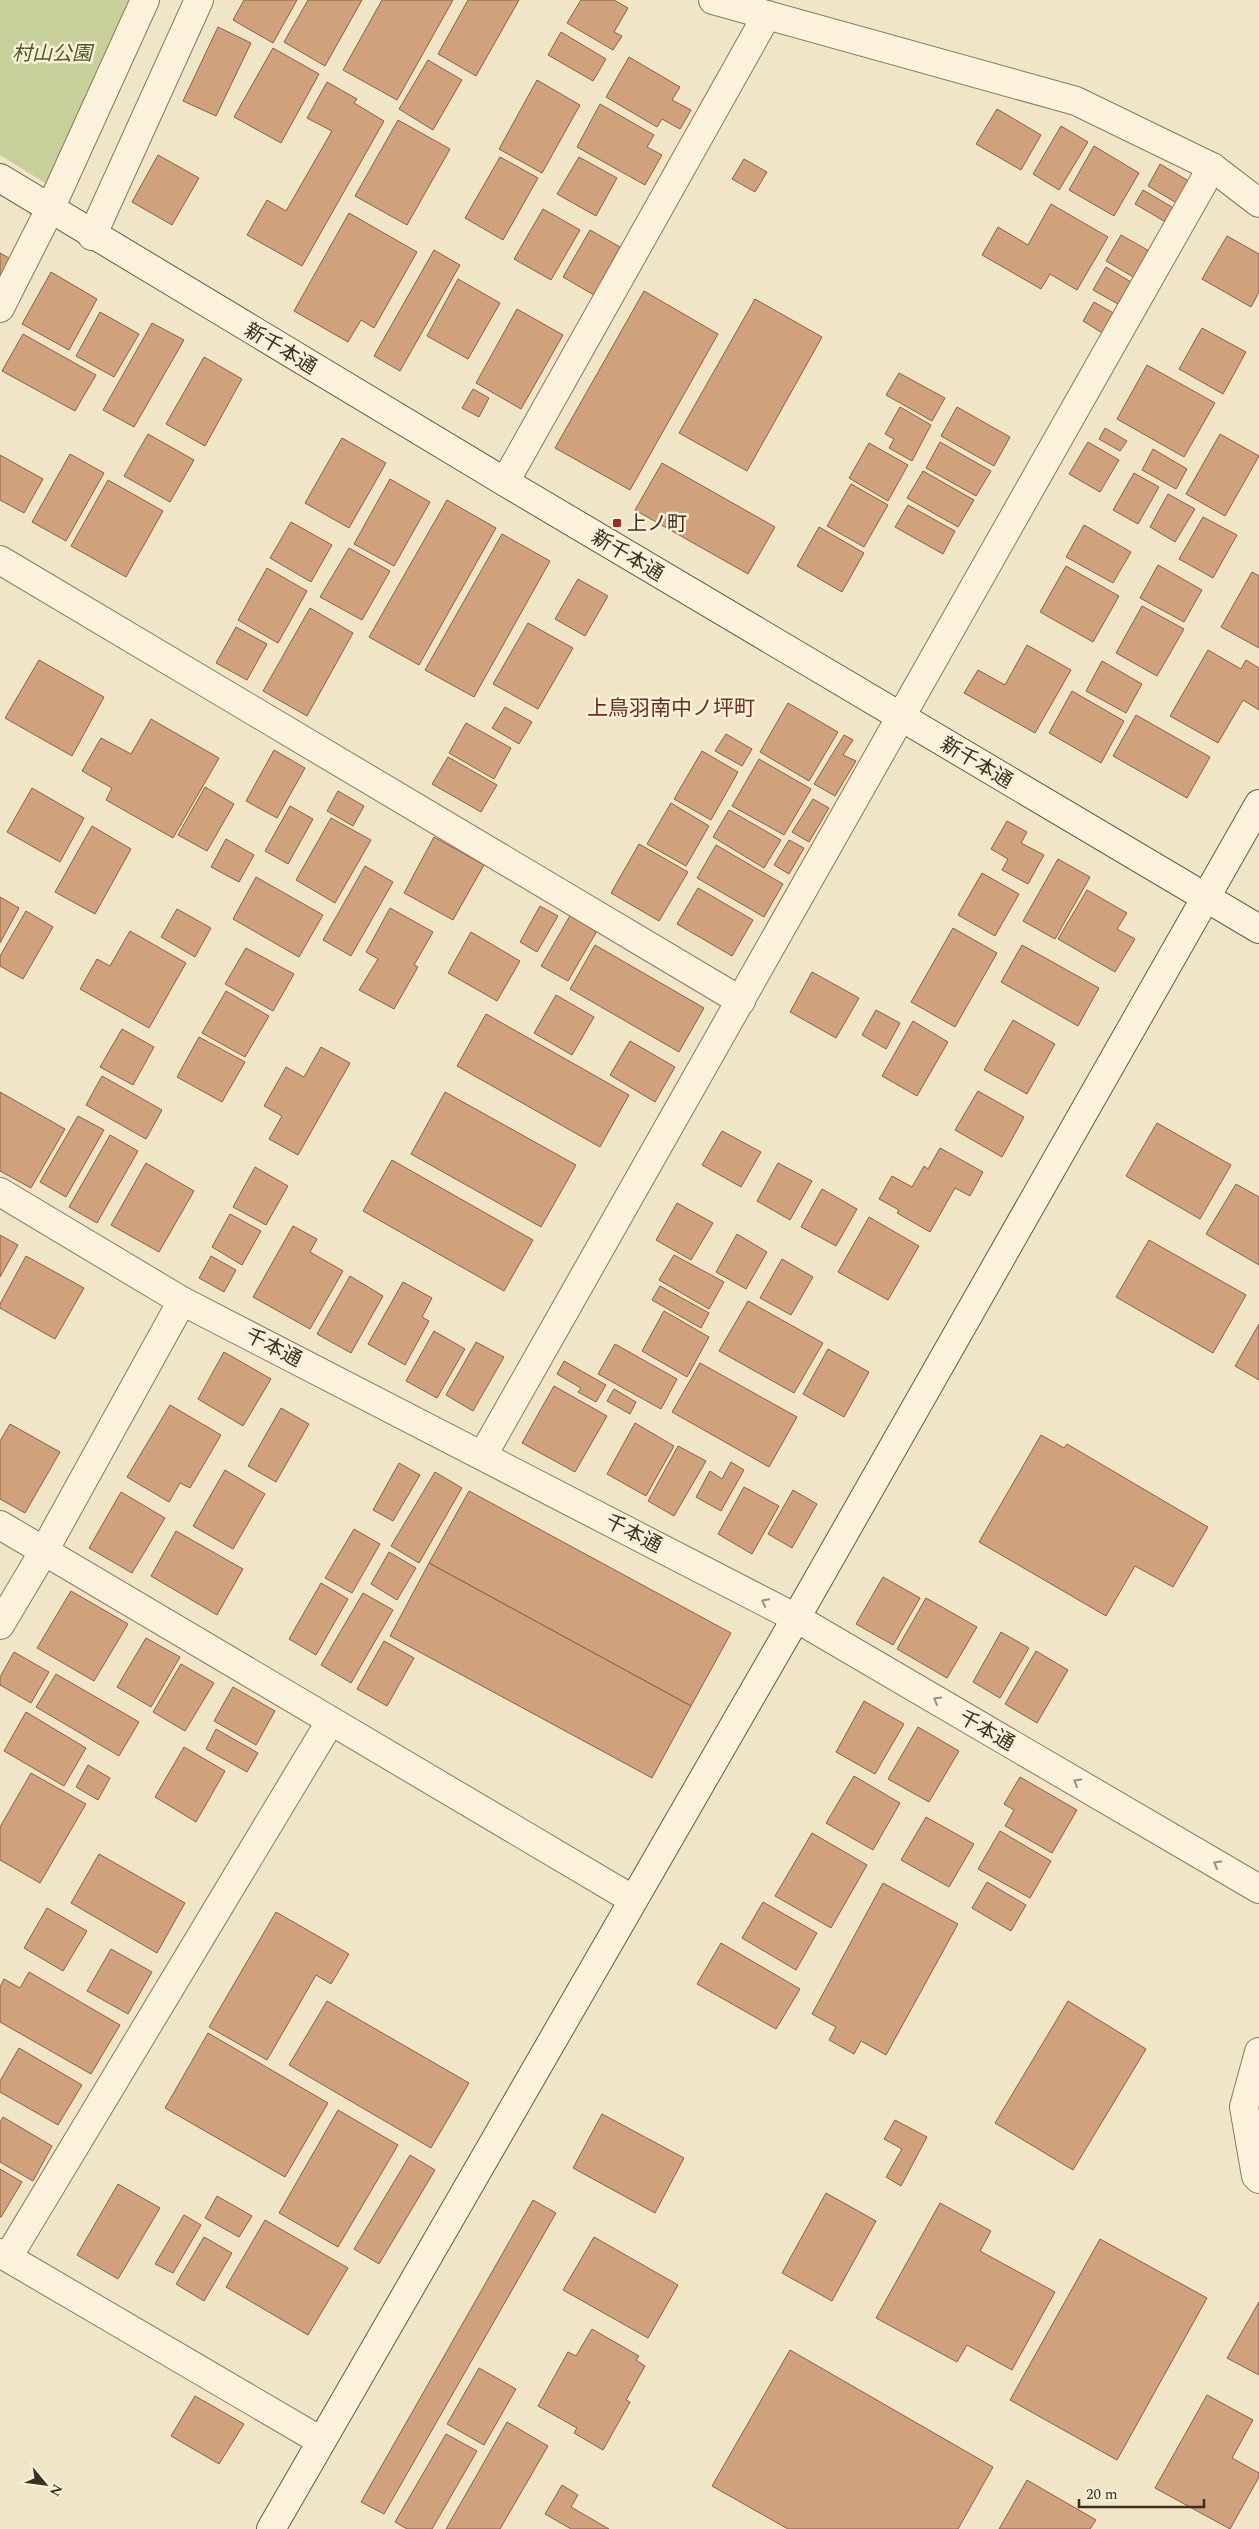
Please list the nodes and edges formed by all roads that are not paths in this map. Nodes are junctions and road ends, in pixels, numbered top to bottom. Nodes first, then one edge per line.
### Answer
1 (145, 0) edge
2 (199, 0) edge
3 (713, 0) edge
4 (767, 15) junction
5 (1212, 167) junction
6 (0, 178) edge
7 (1259, 203) edge
8 (50, 209) junction
9 (92, 236) junction
10 (0, 308) edge
11 (505, 482) junction
12 (0, 560) edge
13 (902, 718) junction
14 (1259, 804) edge
15 (1206, 898) junction
16 (1259, 929) edge
17 (741, 1001) junction
18 (0, 1192) edge
19 (182, 1301) junction
20 (483, 1455) junction
21 (0, 1525) edge
22 (44, 1551) junction
23 (796, 1618) junction
24 (0, 1624) edge
25 (330, 1722) junction
26 (1259, 1889) edge
27 (632, 1899) junction
28 (1259, 2052) edge
29 (1259, 2179) edge
30 (4, 2255) edge
31 (321, 2442) junction
32 (271, 2529) edge

1 - 8 street
2 - 9 street
3 - 4 street
4 - 5 street
4 - 11 street
5 - 7 street
5 - 13 street
6 - 8 street, 新千本通
8 - 9 street, 新千本通
8 - 10 street
9 - 11 street, 新千本通
11 - 13 street, 新千本通
12 - 17 street
13 - 15 street, 新千本通
13 - 17 street
14 - 15 street
15 - 16 street, 新千本通
15 - 23 street
17 - 20 street
18 - 19 street, 千本通
19 - 20 street, 千本通
19 - 22 street
23 -> 20 street, 千本通
21 - 22 street
22 - 24 street
22 - 25 street
26 -> 23 street, 千本通
23 - 27 street
25 - 27 street
25 - 30 street
27 - 31 street
28 - 29 street
30 - 31 street
31 - 32 street

